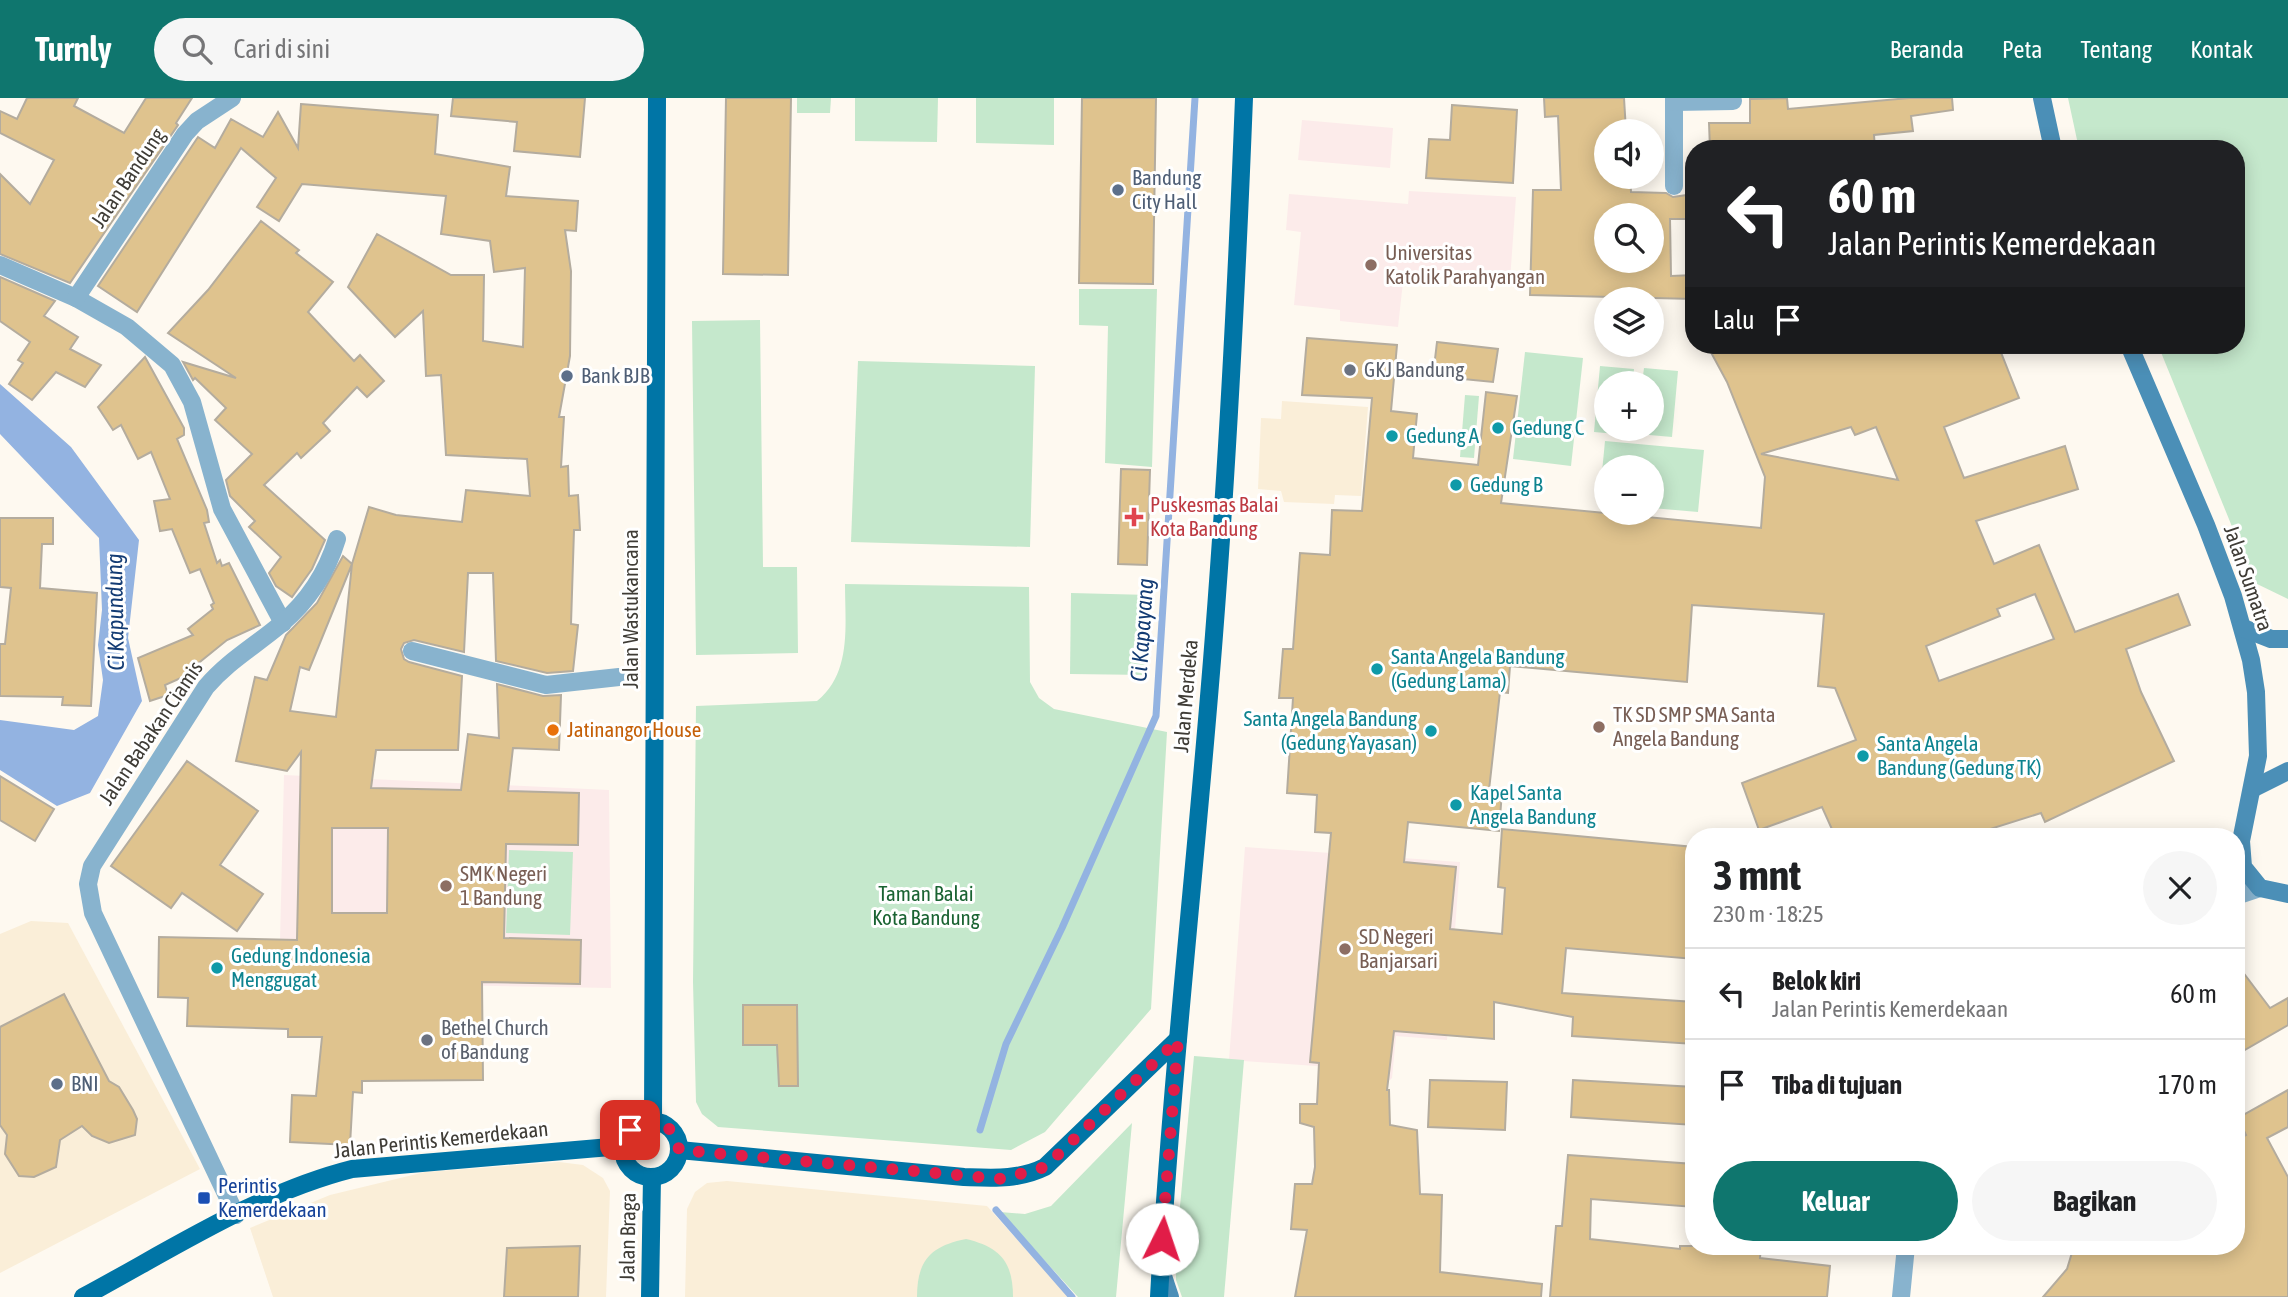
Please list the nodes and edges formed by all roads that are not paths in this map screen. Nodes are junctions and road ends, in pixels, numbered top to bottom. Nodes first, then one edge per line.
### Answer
1 (232, 98) edge
2 (657, 98) edge
3 (1244, 98) edge
4 (2042, 98) edge
5 (1674, 100) edge
6 (1733, 101) dead end
7 (2051, 140) edge
8 (1674, 186) dead end
9 (0, 265) edge
10 (76, 298) junction
11 (2133, 354) edge
12 (337, 539) dead end
13 (283, 623) junction
14 (2243, 628) junction
15 (2288, 639) edge
16 (412, 651) dead end
17 (619, 677) dead end
18 (2288, 771) edge
19 (2254, 788) junction
20 (2246, 820) junction
21 (2240, 828) edge
22 (2245, 828) edge
23 (2245, 866) edge
24 (2260, 887) junction
25 (2245, 893) edge
26 (2288, 894) edge
27 (1178, 1040) junction
28 (653, 1121) junction
29 (622, 1146) junction
30 (679, 1150) junction
31 (652, 1177) junction
32 (236, 1215) junction
33 (1905, 1255) edge
34 (1160, 1266) junction
35 (83, 1297) edge
36 (650, 1297) edge
37 (1159, 1297) edge
38 (1170, 1297) edge
39 (1901, 1297) edge

1 - 10 street, Jalan Bandung
2 - 28 main road, Jalan Wastukancana
3 - 27 main road, Jalan Merdeka
4 - 7 street
5 - 6 street
5 - 8 street
9 - 10 street
10 - 13 street
11 - 14 street, Jalan Sumatra
12 - 13 street, Jalan Babakan Ciamis
13 - 32 street, Jalan Babakan Ciamis
14 - 15 street
14 - 19 street, Jalan Sumatra
16 - 17 street
18 - 19 street
19 - 20 street, Jalan Sumatra
20 - 21 street
20 - 22 street, Jalan Sumatra
23 - 24 street, Jalan Sumatra
24 - 25 street
24 - 26 street
27 - 30 main road
27 - 34 main road, Jalan Merdeka
28 - 29 main road
28 - 30 main road
29 - 31 main road
29 - 32 main road, Jalan Perintis Kemerdekaan
30 - 31 main road
31 - 36 main road, Jalan Braga
32 - 35 main road, Jalan Perintis Kemerdekaan
33 - 39 street
34 - 37 main road, Jalan Merdeka
34 - 38 street

